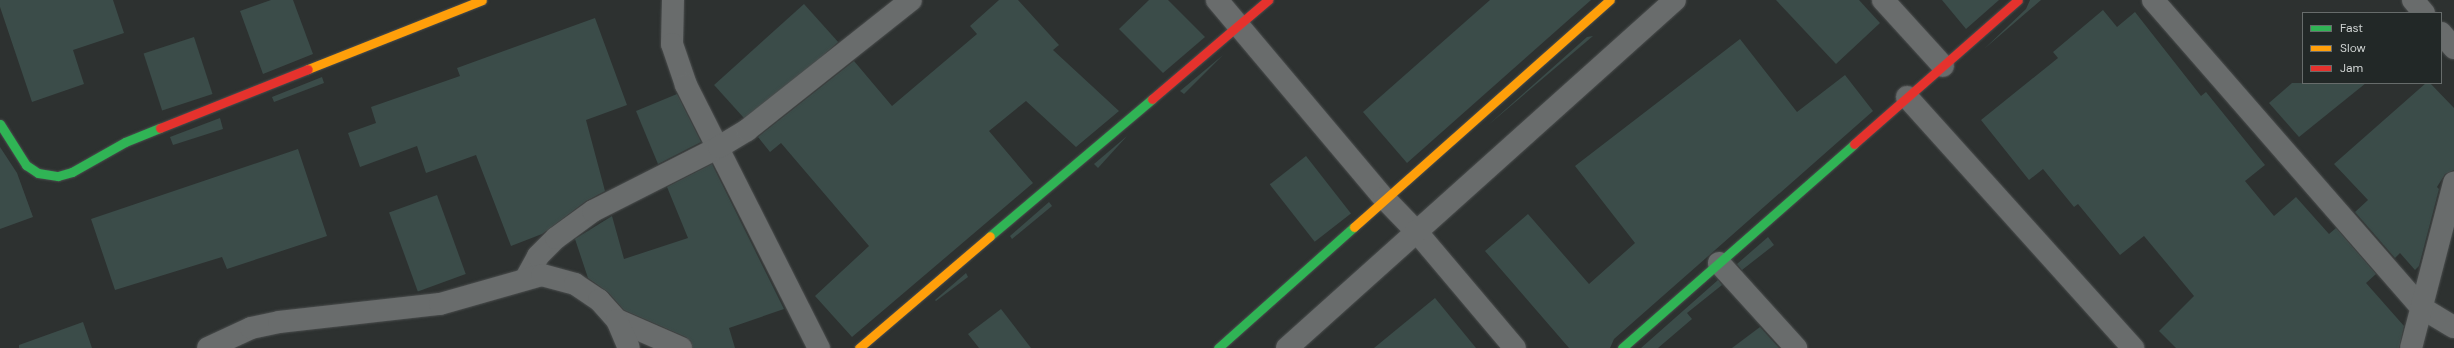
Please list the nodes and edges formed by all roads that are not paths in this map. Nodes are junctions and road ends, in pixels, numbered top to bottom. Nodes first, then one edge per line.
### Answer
1 (482, 0) edge
2 (673, 0) edge
3 (911, 0) edge
4 (1217, 0) edge
5 (1268, 0) edge
6 (1610, 0) edge
7 (1675, 0) edge
8 (1883, 0) edge
9 (2018, 0) edge
10 (2153, 0) edge
11 (2413, 0) edge
12 (2423, 12) edge
13 (1240, 25) junction
14 (2442, 34) edge
15 (2454, 48) edge
16 (1942, 66) junction
17 (1907, 97) junction
18 (0, 124) edge
19 (719, 147) junction
20 (2454, 183) edge
21 (1384, 198) junction
22 (1416, 231) junction
23 (1719, 263) junction
24 (526, 278) junction
25 (2422, 308) junction
26 (617, 320) junction
27 (2454, 327) edge
28 (208, 348) edge
29 (629, 348) edge
30 (681, 348) edge
31 (819, 348) edge
32 (859, 348) edge
33 (1218, 348) edge
34 (1287, 348) edge
35 (1515, 348) edge
36 (1622, 348) edge
37 (1796, 348) edge
38 (2133, 348) edge
39 (2411, 348) edge

1 - 18 street
2 - 19 street
3 - 19 street
4 - 13 street
5 - 13 street
6 - 21 street
7 - 22 street
8 - 16 street
9 - 16 street
10 - 25 street
11 - 12 street
13 - 21 street
13 - 32 street
14 - 15 street
16 - 17 street
17 - 23 street
17 - 38 street
19 - 24 street
19 - 31 street
20 - 25 street
21 - 22 street
21 - 33 street
22 - 34 street
22 - 35 street
23 - 36 street
23 - 37 street
24 - 26 street
24 - 28 street
25 - 27 street
25 - 39 street
26 - 29 street
26 - 30 street

